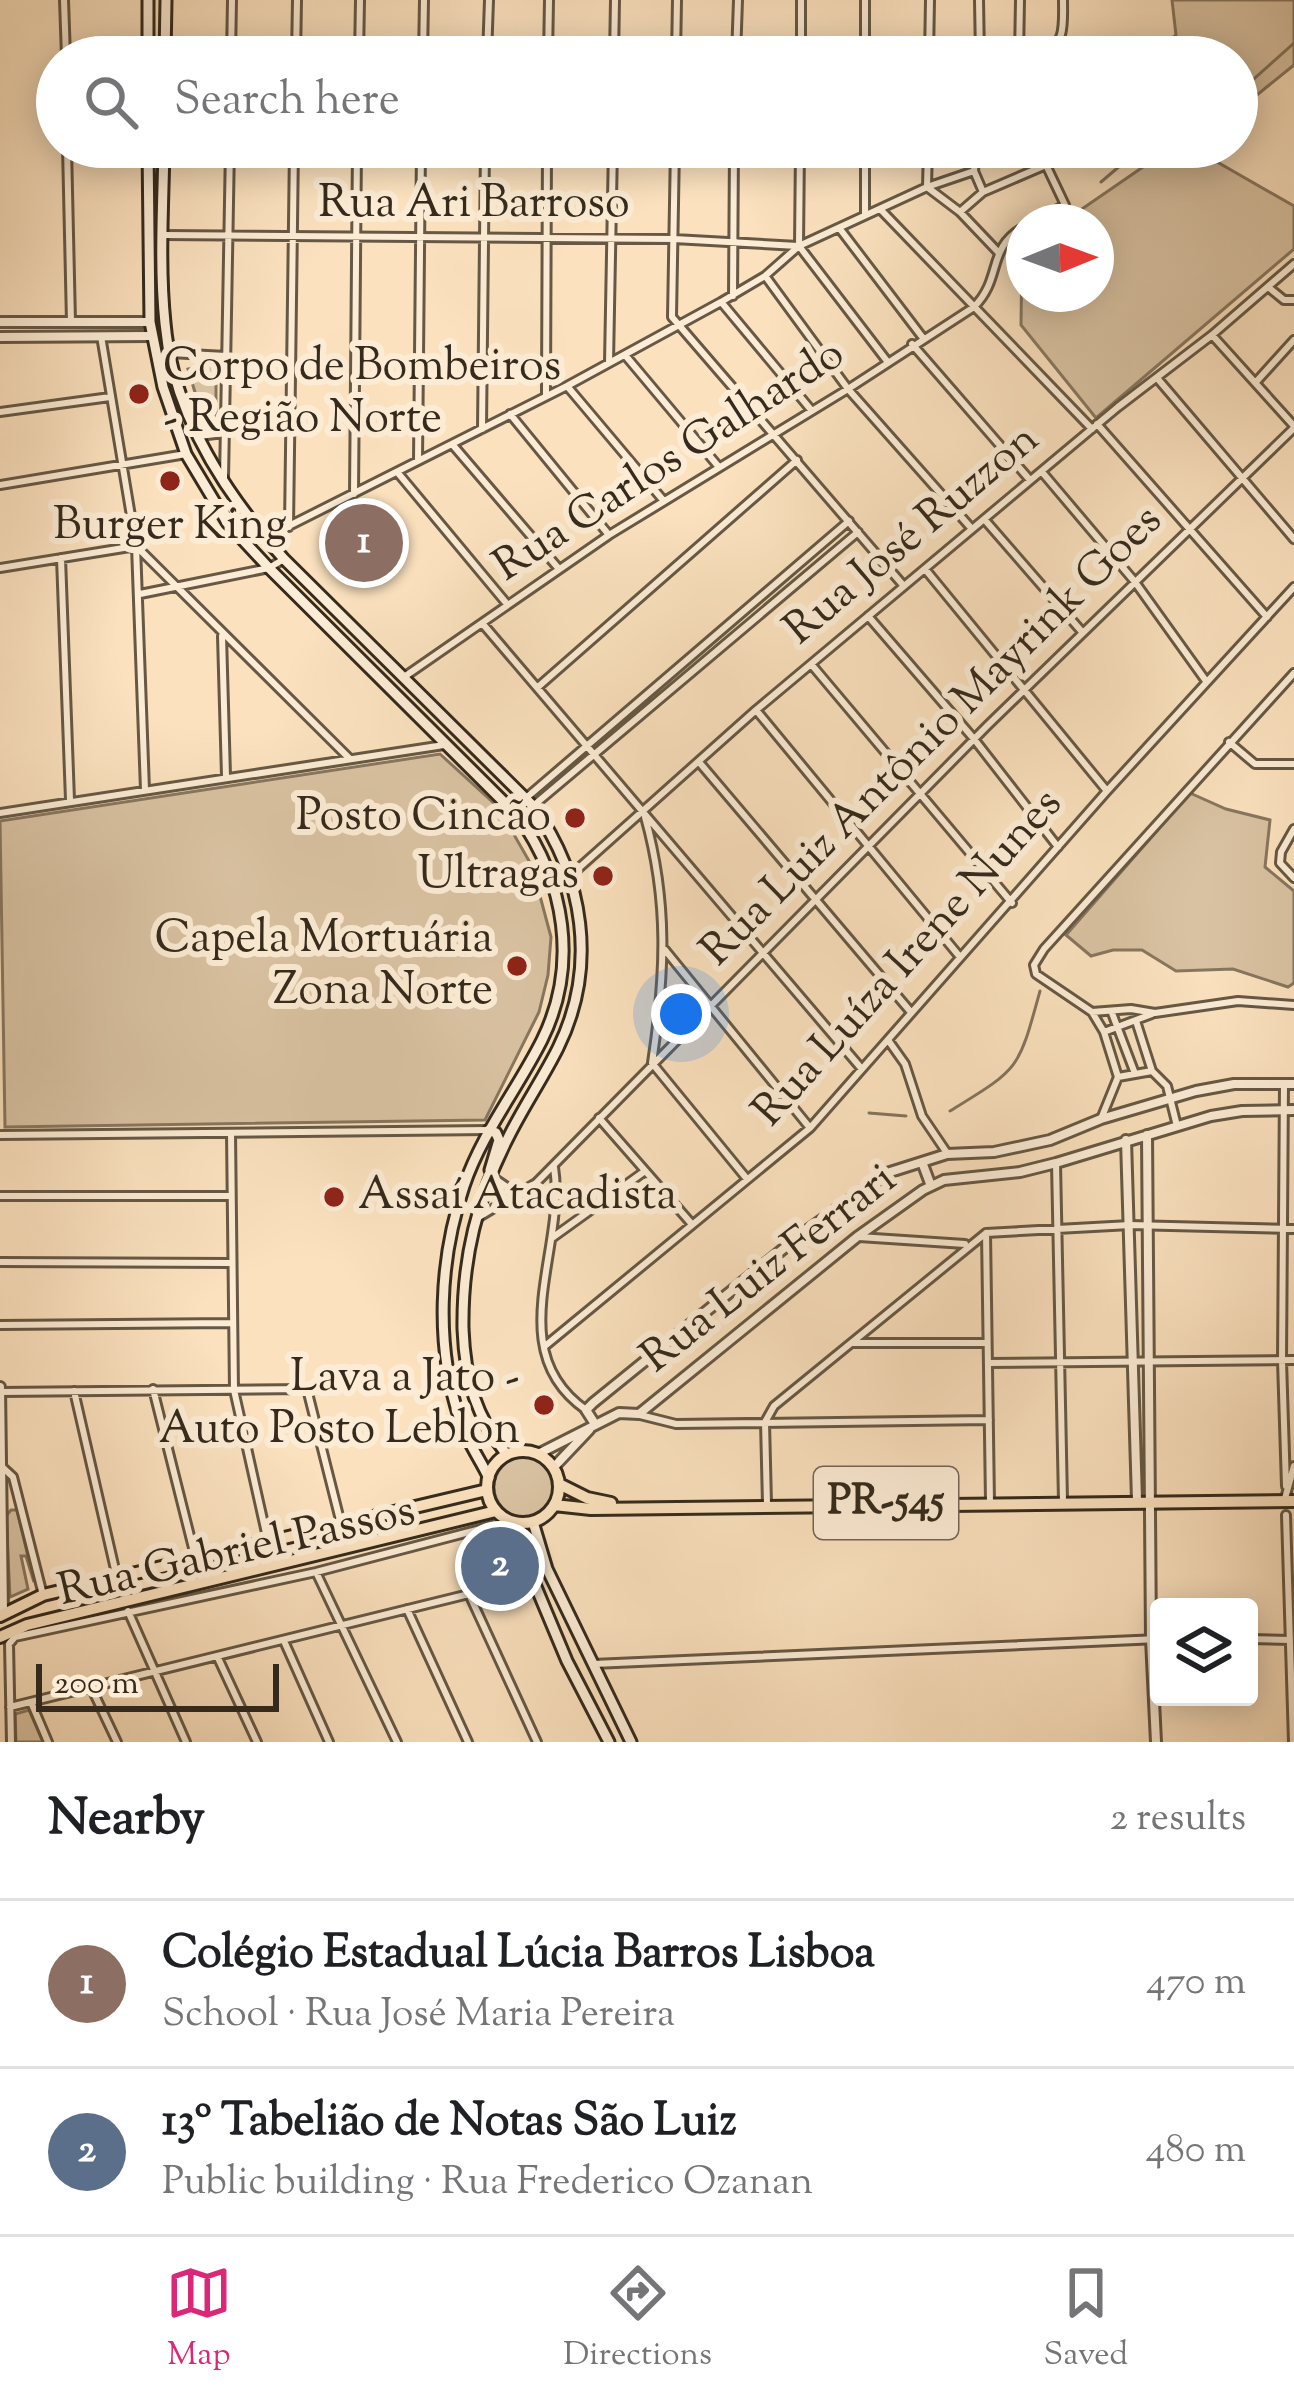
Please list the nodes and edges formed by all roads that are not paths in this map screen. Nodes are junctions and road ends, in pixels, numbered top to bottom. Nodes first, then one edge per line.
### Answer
1 (64, 0) edge
2 (148, 0) edge
3 (166, 0) edge
4 (232, 0) edge
5 (297, 0) edge
6 (360, 0) edge
7 (424, 0) edge
8 (488, 0) edge
9 (549, 0) edge
10 (615, 0) edge
11 (677, 0) edge
12 (738, 0) edge
13 (801, 0) edge
14 (865, 0) edge
15 (930, 0) edge
16 (979, 0) edge
17 (1020, 0) edge
18 (1063, 0) edge
19 (65, 36) edge
20 (148, 36) edge
21 (165, 36) edge
22 (231, 36) edge
23 (296, 36) edge
24 (359, 36) edge
25 (423, 36) edge
26 (487, 36) edge
27 (548, 36) edge
28 (614, 36) edge
29 (676, 36) edge
30 (737, 36) edge
31 (801, 36) edge
32 (865, 36) edge
33 (929, 36) edge
34 (980, 36) edge
35 (1019, 36) edge
36 (1063, 36) edge
37 (67, 168) edge
38 (148, 168) edge
39 (164, 168) edge
40 (230, 168) edge
41 (294, 168) edge
42 (357, 168) edge
43 (421, 168) edge
44 (485, 168) edge
45 (548, 168) edge
46 (613, 168) edge
47 (675, 168) edge
48 (733, 168) edge
49 (800, 168) edge
50 (865, 168) edge
51 (927, 168) edge
52 (974, 168) edge
53 (1039, 168) edge
54 (1047, 168) edge
55 (974, 171) junction
56 (927, 187) junction
57 (983, 192) junction
58 (1065, 204) edge
59 (881, 210) junction
60 (960, 212) junction
61 (866, 218) junction
62 (840, 229) junction
63 (163, 235) junction
64 (229, 235) junction
65 (148, 236) junction
66 (292, 236) junction
67 (356, 236) junction
68 (419, 236) junction
69 (483, 237) junction
70 (546, 238) junction
71 (611, 239) junction
72 (674, 239) junction
73 (731, 240) junction
74 (1006, 241) edge
75 (799, 246) junction
76 (998, 252) junction
77 (1294, 264) edge
78 (765, 276) junction
79 (1268, 286) junction
80 (733, 296) junction
81 (1294, 300) edge
82 (721, 302) junction
83 (974, 307) junction
84 (0, 322) edge
85 (71, 322) junction
86 (150, 322) junction
87 (677, 326) junction
88 (1212, 335) junction
89 (101, 336) junction
90 (152, 336) junction
91 (0, 337) edge
92 (923, 338) junction
93 (1294, 340) edge
94 (912, 344) junction
95 (170, 353) junction
96 (625, 355) junction
97 (226, 356) junction
98 (887, 361) junction
99 (609, 363) junction
100 (1157, 378) junction
101 (1256, 382) junction
102 (178, 384) junction
103 (567, 386) junction
104 (163, 387) junction
105 (848, 389) junction
106 (546, 396) junction
107 (110, 398) junction
108 (812, 411) junction
109 (0, 412) edge
110 (510, 414) junction
111 (1095, 427) junction
112 (1294, 427) edge
113 (482, 429) junction
114 (773, 433) junction
115 (224, 434) junction
116 (199, 436) junction
117 (452, 444) junction
118 (186, 454) junction
119 (797, 460) junction
120 (418, 461) junction
121 (123, 465) junction
122 (718, 466) junction
123 (1041, 471) junction
124 (397, 472) junction
125 (1244, 476) junction
126 (1030, 480) junction
127 (0, 485) edge
128 (224, 485) junction
129 (354, 494) junction
130 (663, 500) junction
131 (984, 519) junction
132 (849, 521) junction
133 (289, 527) junction
134 (972, 529) junction
135 (1189, 530) junction
136 (858, 532) junction
137 (609, 535) junction
138 (265, 538) junction
139 (1294, 539) edge
140 (136, 546) junction
141 (61, 558) junction
142 (284, 559) junction
143 (0, 568) edge
144 (268, 568) junction
145 (925, 568) junction
146 (559, 569) junction
147 (1135, 582) junction
148 (904, 586) junction
149 (1294, 587) edge
150 (180, 588) junction
151 (140, 594) junction
152 (507, 604) junction
153 (868, 616) junction
154 (1267, 617) junction
155 (482, 623) junction
156 (1083, 633) junction
157 (221, 635) junction
158 (811, 664) junction
159 (1293, 676) edge
160 (404, 677) junction
161 (1206, 681) junction
162 (538, 687) junction
163 (1025, 689) junction
164 (756, 710) junction
165 (974, 739) junction
166 (1228, 742) junction
167 (586, 744) junction
168 (448, 745) junction
169 (594, 752) junction
170 (350, 759) junction
171 (484, 760) junction
172 (699, 763) junction
173 (1294, 764) edge
174 (226, 776) junction
175 (145, 790) junction
176 (1107, 791) junction
177 (920, 793) junction
178 (70, 800) junction
179 (529, 802) junction
180 (0, 813) edge
181 (644, 813) junction
182 (1294, 829) edge
183 (1290, 840) edge
184 (867, 846) junction
185 (1058, 847) junction
186 (540, 848) junction
187 (676, 850) junction
188 (657, 861) junction
189 (571, 875) junction
190 (1294, 878) edge
191 (814, 900) junction
192 (1012, 903) junction
193 (665, 950) junction
194 (762, 952) junction
195 (960, 957) junction
196 (709, 1005) junction
197 (1294, 1005) edge
198 (1112, 1011) junction
199 (911, 1012) junction
200 (1093, 1012) junction
201 (1155, 1013) junction
202 (1136, 1021) junction
203 (1117, 1028) junction
204 (1104, 1032) junction
205 (888, 1040) junction
206 (652, 1063) junction
207 (862, 1069) junction
208 (1134, 1071) junction
209 (1152, 1071) junction
210 (1118, 1077) junction
211 (1289, 1084) edge
212 (1170, 1099) junction
213 (1289, 1110) edge
214 (599, 1118) junction
215 (1101, 1119) junction
216 (1178, 1126) junction
217 (810, 1128) junction
218 (489, 1130) junction
219 (231, 1133) junction
220 (0, 1135) edge
221 (1147, 1135) junction
222 (1126, 1140) junction
223 (1008, 1150) junction
224 (947, 1154) junction
225 (922, 1162) junction
226 (1056, 1163) junction
227 (554, 1165) junction
228 (645, 1171) junction
229 (1010, 1173) junction
230 (490, 1176) junction
231 (747, 1179) junction
232 (932, 1186) junction
233 (518, 1194) junction
234 (0, 1196) edge
235 (230, 1196) junction
236 (474, 1221) junction
237 (690, 1222) junction
238 (1130, 1225) junction
239 (1148, 1225) junction
240 (1058, 1229) junction
241 (1289, 1229) edge
242 (986, 1233) junction
243 (857, 1237) junction
244 (551, 1238) junction
245 (969, 1244) junction
246 (0, 1262) edge
247 (231, 1263) junction
248 (231, 1323) junction
249 (0, 1325) edge
250 (850, 1343) junction
251 (988, 1343) junction
252 (545, 1346) junction
253 (1282, 1360) junction
254 (1294, 1360) edge
255 (1135, 1361) junction
256 (1150, 1361) junction
257 (1061, 1362) junction
258 (988, 1363) junction
259 (0, 1389) edge
260 (153, 1389) junction
261 (234, 1390) junction
262 (74, 1391) junction
263 (586, 1410) junction
264 (638, 1414) junction
265 (989, 1420) junction
266 (765, 1422) junction
267 (595, 1424) junction
268 (538, 1454) junction
269 (506, 1456) junction
270 (0, 1466) edge
271 (1294, 1466) edge
272 (553, 1468) junction
273 (488, 1484) junction
274 (559, 1484) junction
275 (1286, 1486) junction
276 (1137, 1500) junction
277 (1063, 1501) junction
278 (1152, 1501) junction
279 (990, 1502) junction
280 (767, 1504) junction
281 (554, 1505) junction
282 (620, 1505) junction
283 (1288, 1506) edge
284 (496, 1511) junction
285 (508, 1520) junction
286 (533, 1522) junction
287 (341, 1525) junction
288 (441, 1525) junction
289 (1294, 1536) edge
290 (450, 1538) junction
291 (268, 1542) junction
292 (196, 1559) junction
293 (316, 1572) junction
294 (529, 1576) junction
295 (117, 1578) junction
296 (469, 1594) junction
297 (43, 1595) junction
298 (1154, 1598) edge
299 (407, 1610) junction
300 (128, 1611) junction
301 (2, 1614) edge
302 (340, 1627) junction
303 (1150, 1639) edge
304 (5, 1640) edge
305 (284, 1640) junction
306 (1258, 1640) edge
307 (1293, 1640) edge
308 (218, 1657) junction
309 (593, 1664) junction
310 (154, 1672) junction
311 (91, 1687) junction
312 (31, 1702) junction
313 (1156, 1706) edge
314 (10, 1707) junction
315 (11, 1742) edge
316 (48, 1742) edge
317 (117, 1742) edge
318 (186, 1742) edge
319 (257, 1742) edge
320 (329, 1742) edge
321 (397, 1742) edge
322 (468, 1742) edge
323 (537, 1742) edge
324 (609, 1742) edge
325 (631, 1742) edge
326 (1156, 1742) edge
327 (1293, 1742) edge

1 - 19 street
2 - 20 main road
3 - 21 main road
4 - 22 street
5 - 23 street
6 - 24 street
7 - 25 street
8 - 26 street
9 - 27 street
10 - 28 street
11 - 29 street
12 - 30 street
13 - 31 street
14 - 32 street
15 - 33 street
16 - 34 street
17 - 35 street
18 - 36 street
37 - 85 street
38 - 65 main road
39 - 63 main road
40 - 64 street
41 - 66 street
42 - 67 street
43 - 68 street
44 - 69 street
45 - 70 street
46 - 71 street
47 - 72 street
48 - 73 street
49 - 75 street
50 - 61 street
51 - 56 street
52 - 55 street
53 - 57 street
54 - 58 street
55 - 56 street
55 - 57 street
56 - 59 street
56 - 60 street
57 - 60 street
59 - 61 street
59 - 83 street
60 - 76 street
61 - 62 street
62 - 75 street
62 - 92 street
63 - 64 street, Rua Ari Barroso
63 - 65 street, Rua Ari Barroso
63 - 95 main road
64 - 66 street, Rua Ari Barroso
64 - 97 street
65 - 86 main road
66 - 67 street, Rua Ari Barroso
66 - 133 street
67 - 68 street, Rua Ari Barroso
67 - 129 street
68 - 69 street, Rua Ari Barroso
68 - 120 street
69 - 70 street, Rua Ari Barroso
69 - 113 street
70 - 71 street, Rua Ari Barroso
70 - 106 street
71 - 72 street, Rua Ari Barroso
71 - 99 street
72 - 73 street, Rua Ari Barroso
72 - 87 street
73 - 75 street, Rua Ari Barroso
73 - 80 street
74 - 76 street
75 - 78 street
75 - 98 street
76 - 83 street
77 - 79 street, Rua José Ruzzon
78 - 80 street
78 - 105 street
79 - 81 street
79 - 88 street, Rua José Ruzzon
80 - 82 street
82 - 87 street
82 - 108 street
83 - 92 street, Rua Carlos Galhardo
83 - 111 street
84 - 85 street
85 - 86 street
86 - 90 main road
86 - 95 main road
87 - 96 street
87 - 114 street
88 - 100 street, Rua José Ruzzon
88 - 101 street
89 - 90 street
89 - 91 street
89 - 107 street
90 - 104 main road
92 - 94 street, Rua Carlos Galhardo
93 - 101 street
94 - 98 street, Rua Carlos Galhardo
94 - 126 street
95 - 97 street
95 - 102 main road
96 - 99 street
96 - 122 street
97 - 115 street
98 - 105 street, Rua Carlos Galhardo
99 - 103 street
100 - 111 street, Rua José Ruzzon
100 - 125 street
101 - 112 street
102 - 104 main road
102 - 116 main road
103 - 106 street
103 - 130 street
104 - 118 main road
105 - 108 street, Rua Carlos Galhardo
105 - 134 street
106 - 110 street
107 - 109 street
107 - 121 street
108 - 114 street, Rua Carlos Galhardo
110 - 113 street
110 - 137 street
111 - 123 street, Rua José Ruzzon
111 - 135 street
112 - 125 street, Rua Luiz Antônio Mayrink Goes
113 - 117 street
114 - 119 street
114 - 122 street, Rua Carlos Galhardo
115 - 116 street
115 - 128 street
116 - 128 main road
117 - 120 street
117 - 146 street
118 - 121 street
118 - 144 main road
119 - 132 street
119 - 162 street
120 - 124 street
121 - 127 street
121 - 140 street
122 - 130 street, Rua Carlos Galhardo
123 - 126 street, Rua José Ruzzon
123 - 147 street
124 - 129 street
124 - 152 street
125 - 135 street, Rua Luiz Antônio Mayrink Goes
125 - 139 street
126 - 131 street, Rua José Ruzzon
128 - 138 main road
129 - 133 street
130 - 137 street, Rua Carlos Galhardo
131 - 134 street, Rua José Ruzzon
131 - 156 street
132 - 136 street
132 - 167 street
133 - 138 street
134 - 145 street, Rua José Ruzzon
135 - 147 street, Rua Luiz Antônio Mayrink Goes
135 - 154 street
136 - 148 street
136 - 169 street
137 - 146 street, Rua Carlos Galhardo
138 - 142 main road
140 - 141 street
140 - 150 street
140 - 151 street
141 - 143 street
141 - 178 street
142 - 144 street
142 - 160 main road
144 - 150 street
144 - 168 main road
145 - 148 street, Rua José Ruzzon
145 - 163 street
146 - 152 street, Rua Carlos Galhardo
147 - 156 street, Rua Luiz Antônio Mayrink Goes
147 - 161 street
148 - 153 street, Rua José Ruzzon
149 - 154 street, Rua Luíza Irene Nunes
150 - 151 street
150 - 157 street
151 - 175 street
152 - 155 street, Rua Carlos Galhardo
153 - 158 street, Rua José Ruzzon
153 - 165 street
154 - 161 street, Rua Luíza Irene Nunes
155 - 160 street, Rua Carlos Galhardo
155 - 162 street
156 - 163 street, Rua Luiz Antônio Mayrink Goes
157 - 170 street
157 - 174 street
158 - 164 street, Rua José Ruzzon
158 - 177 street
159 - 166 street
160 - 171 main road
161 - 176 street, Rua Luíza Irene Nunes
162 - 167 street
163 - 165 street, Rua Luiz Antônio Mayrink Goes
163 - 176 street
164 - 172 street, Rua José Ruzzon
164 - 184 street
165 - 177 street, Rua Luiz Antônio Mayrink Goes
165 - 185 street
166 - 173 street
166 - 200 street
167 - 169 street
167 - 179 street
168 - 170 street
168 - 171 main road
168 - 186 main road
169 - 179 street
169 - 181 street
170 - 174 street
171 - 179 main road
172 - 181 street, Rua José Ruzzon
172 - 191 street
174 - 175 street
175 - 178 street
176 - 185 street, Rua Luíza Irene Nunes
177 - 184 street, Rua Luiz Antônio Mayrink Goes
177 - 192 street
178 - 180 street
179 - 189 main road
181 - 187 street
181 - 188 street
181 - 189 street, Rua José Ruzzon
182 - 183 street
183 - 190 street
184 - 191 street, Rua Luiz Antônio Mayrink Goes
184 - 195 street
185 - 192 street, Rua Luíza Irene Nunes
186 - 189 main road
186 - 218 main road
187 - 188 street
187 - 194 street
188 - 193 street
189 - 230 main road
191 - 194 street, Rua Luiz Antônio Mayrink Goes
191 - 199 street
192 - 195 street, Rua Luíza Irene Nunes
193 - 196 street
193 - 206 street
194 - 196 street, Rua Luiz Antônio Mayrink Goes
194 - 207 street
195 - 199 street, Rua Luíza Irene Nunes
196 - 206 street, Rua Luiz Antônio Mayrink Goes
196 - 217 street
197 - 201 street
198 - 200 street
198 - 201 street
198 - 203 street
199 - 205 street, Rua Luíza Irene Nunes
200 - 204 street
201 - 202 street
202 - 203 street
202 - 209 street
203 - 204 street
203 - 208 street
204 - 210 street
205 - 207 street, Rua Luíza Irene Nunes
205 - 224 street
206 - 214 street, Rua Luiz Antônio Mayrink Goes
206 - 231 street
207 - 217 street, Rua Luíza Irene Nunes
208 - 209 street
208 - 210 street
209 - 212 street
210 - 215 street
211 - 212 street
211 - 213 street
212 - 215 street
212 - 216 street
213 - 216 street, Rua Luiz Ferrari
213 - 241 street
214 - 227 street, Rua Luiz Antônio Mayrink Goes
214 - 228 street
215 - 223 street
216 - 221 street, Rua Luiz Ferrari
217 - 231 street, Rua Luíza Irene Nunes
218 - 219 street
218 - 230 main road
218 - 273 main road
219 - 220 street
219 - 235 street
221 - 222 street, Rua Luiz Ferrari
221 - 239 street
222 - 226 street, Rua Luiz Ferrari
222 - 238 street
223 - 224 street
223 - 229 street
224 - 225 street
225 - 232 street
225 - 263 street
226 - 229 street, Rua Luiz Ferrari
226 - 240 street
227 - 233 street, Rua Luiz Antônio Mayrink Goes
227 - 244 street
228 - 237 street
228 - 244 street
229 - 232 street, Rua Luiz Ferrari
230 - 233 street
230 - 236 main road
231 - 237 street, Rua Luíza Irene Nunes
232 - 243 street, Rua Luiz Ferrari
233 - 236 street, Rua Luiz Antônio Mayrink Goes
234 - 235 street
235 - 247 street
236 - 269 main road
237 - 252 street, Rua Luíza Irene Nunes
238 - 239 street
238 - 240 street
238 - 255 street
239 - 241 street
239 - 256 street
240 - 242 street
240 - 257 street
241 - 253 street
242 - 245 street
242 - 251 street
243 - 245 street
243 - 264 street, Rua Luiz Ferrari
244 - 252 street
245 - 250 street
246 - 247 street
247 - 248 street
248 - 249 street
248 - 261 street
250 - 251 street
250 - 266 street
251 - 258 street
252 - 263 street
253 - 254 street
253 - 256 street
253 - 275 street
255 - 256 street
255 - 257 street
255 - 276 street
256 - 278 street
257 - 258 street
257 - 277 street
258 - 265 street
259 - 262 street
259 - 270 street
260 - 261 street
260 - 262 street
260 - 292 street
261 - 287 street
261 - 291 street
262 - 295 street
263 - 267 street
264 - 266 street
264 - 267 street
265 - 266 street
265 - 279 street
266 - 280 street
267 - 268 street
267 - 272 street
268 - 269 highway
268 - 272 highway
269 - 273 highway
270 - 297 street
270 - 301 street
271 - 275 street
272 - 274 highway
273 - 284 highway
273 - 287 highway
274 - 281 highway
274 - 282 highway, PR-545
275 - 283 street
276 - 277 highway, PR-545
276 - 278 highway, PR-545
277 - 279 highway, PR-545
278 - 283 highway, PR-545
278 - 298 street
279 - 280 highway, PR-545
280 - 282 highway, PR-545
281 - 282 highway, PR-545
281 - 286 highway
283 - 289 street
283 - 307 street
284 - 285 highway
284 - 288 highway
285 - 286 highway
285 - 294 main road
286 - 309 main road
287 - 291 highway
288 - 290 street
288 - 304 highway
290 - 293 street, Rua Gabriel Passos
290 - 294 street, Rua Gabriel Passos
291 - 292 highway
292 - 295 highway
293 - 300 street, Rua Gabriel Passos
293 - 302 street
294 - 296 street
294 - 324 main road
295 - 297 highway
296 - 299 street
296 - 323 street
297 - 301 highway
299 - 302 street
299 - 322 street
300 - 304 street, Rua Gabriel Passos
300 - 310 street
302 - 305 street
302 - 321 street
303 - 309 street
304 - 314 street
305 - 308 street
305 - 320 street
306 - 307 street
307 - 327 street
308 - 310 street
308 - 319 street
309 - 325 main road
310 - 311 street
310 - 318 street
311 - 312 street
311 - 317 street
312 - 314 street
312 - 316 street
313 - 326 street
314 - 315 street

